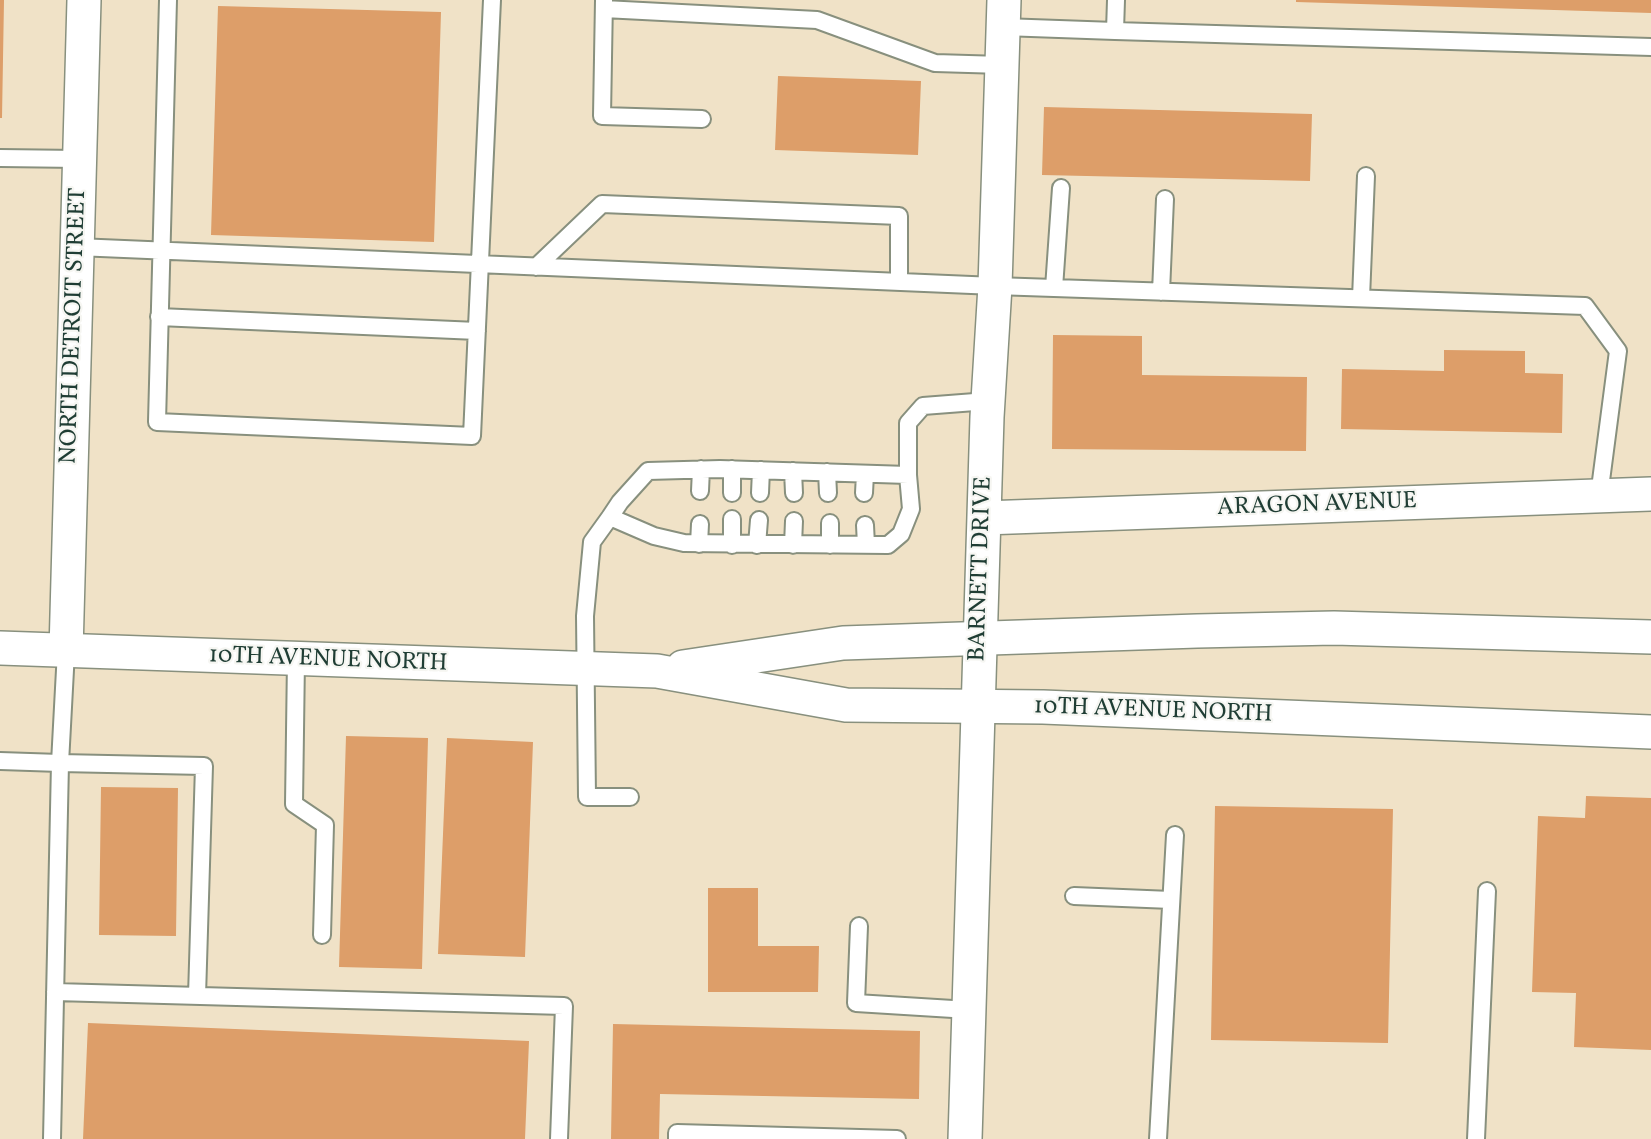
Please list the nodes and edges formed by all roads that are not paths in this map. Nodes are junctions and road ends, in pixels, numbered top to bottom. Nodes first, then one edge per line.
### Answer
1 (84, 0) edge
2 (168, 0) edge
3 (492, 0) edge
4 (1116, 0) edge
5 (604, 5) edge
6 (1004, 13) edge
7 (1115, 31) junction
8 (1651, 47) edge
9 (1002, 65) junction
10 (702, 119) dead end
11 (0, 158) edge
12 (80, 159) junction
13 (1366, 176) dead end
14 (1061, 188) dead end
15 (1165, 199) dead end
16 (77, 247) junction
17 (161, 249) junction
18 (480, 264) junction
19 (536, 267) junction
20 (899, 282) junction
21 (995, 286) junction
22 (1054, 288) junction
23 (1161, 292) junction
24 (1360, 298) junction
25 (159, 317) junction
26 (477, 331) junction
27 (987, 401) junction
28 (701, 469) junction
29 (732, 469) junction
30 (761, 470) junction
31 (793, 471) junction
32 (828, 472) junction
33 (865, 474) junction
34 (908, 476) junction
35 (700, 491) dead end
36 (732, 493) dead end
37 (760, 493) dead end
38 (794, 493) dead end
39 (828, 493) dead end
40 (864, 493) dead end
41 (1651, 494) edge
42 (1599, 496) junction
43 (610, 516) junction
44 (984, 518) junction
45 (732, 519) dead end
46 (759, 520) dead end
47 (794, 521) dead end
48 (830, 523) dead end
49 (700, 524) dead end
50 (865, 525) dead end
51 (699, 544) junction
52 (732, 545) junction
53 (793, 545) junction
54 (830, 545) junction
55 (757, 546) junction
56 (866, 546) junction
57 (1651, 637) edge
58 (980, 639) junction
59 (0, 648) edge
60 (66, 651) junction
61 (296, 659) junction
62 (586, 669) junction
63 (657, 671) junction
64 (978, 706) junction
65 (1651, 732) edge
66 (0, 761) edge
67 (60, 762) junction
68 (630, 797) dead end
69 (1174, 835) dead end
70 (1487, 891) dead end
71 (1074, 896) dead end
72 (1171, 900) junction
73 (859, 926) dead end
74 (322, 935) dead end
75 (55, 992) junction
76 (197, 996) junction
77 (969, 1010) junction
78 (51, 1139) edge
79 (559, 1139) edge
80 (677, 1139) edge
81 (897, 1139) edge
82 (965, 1139) edge
83 (1158, 1139) edge
84 (1476, 1139) edge

1 - 12 street, NORTH DETROIT STREET
2 - 17 lane
3 - 18 lane
4 - 7 lane
5 - 9 lane
5 - 10 lane
6 - 7 lane
6 - 9 street, BARNETT DRIVE
7 - 8 lane
9 - 21 street, BARNETT DRIVE
11 - 12 lane
12 - 16 street, NORTH DETROIT STREET
13 - 24 lane
14 - 22 lane
15 - 23 lane
16 - 17 lane
16 - 60 street, NORTH DETROIT STREET
17 - 18 lane
17 - 25 lane
18 - 19 lane
18 - 26 lane
19 - 20 lane
19 - 20 lane
20 - 21 lane
21 - 22 lane
21 - 27 street, BARNETT DRIVE
22 - 23 lane
23 - 24 lane
24 - 42 lane
25 - 26 lane
25 - 26 lane
27 - 34 lane
27 - 44 street, BARNETT DRIVE
28 - 29 lane
28 - 35 lane
28 - 43 lane
29 - 30 lane
29 - 36 lane
30 - 31 lane
30 - 37 lane
31 - 32 lane
31 - 38 lane
32 - 33 lane
32 - 39 lane
33 - 34 lane
33 - 40 lane
34 - 56 lane
41 - 42 street, ARAGON AVENUE
42 - 44 street, ARAGON AVENUE
43 - 51 lane
43 - 62 lane
44 - 58 street, BARNETT DRIVE
45 - 52 lane
46 - 55 lane
47 - 53 lane
48 - 54 lane
49 - 51 lane
50 - 56 lane
51 - 52 lane
52 - 55 lane
53 - 54 lane
53 - 55 lane
54 - 56 lane
57 - 58 street, 10TH AVENUE NORTH
58 - 63 street, 10TH AVENUE NORTH
58 - 64 street, BARNETT DRIVE
59 - 60 street, 10TH AVENUE NORTH
60 - 61 street, 10TH AVENUE NORTH
60 - 67 lane
61 - 62 street, 10TH AVENUE NORTH
61 - 74 lane
62 - 63 street, 10TH AVENUE NORTH
62 - 68 lane
63 - 64 street, 10TH AVENUE NORTH
64 - 65 street, 10TH AVENUE NORTH
64 - 77 street, BARNETT DRIVE
66 - 67 lane
67 - 75 lane
67 - 76 lane
69 - 72 lane
70 - 84 lane
71 - 72 lane
72 - 83 lane
73 - 77 lane
75 - 76 lane
75 - 78 lane
76 - 79 lane
77 - 82 street, BARNETT DRIVE
80 - 81 lane

